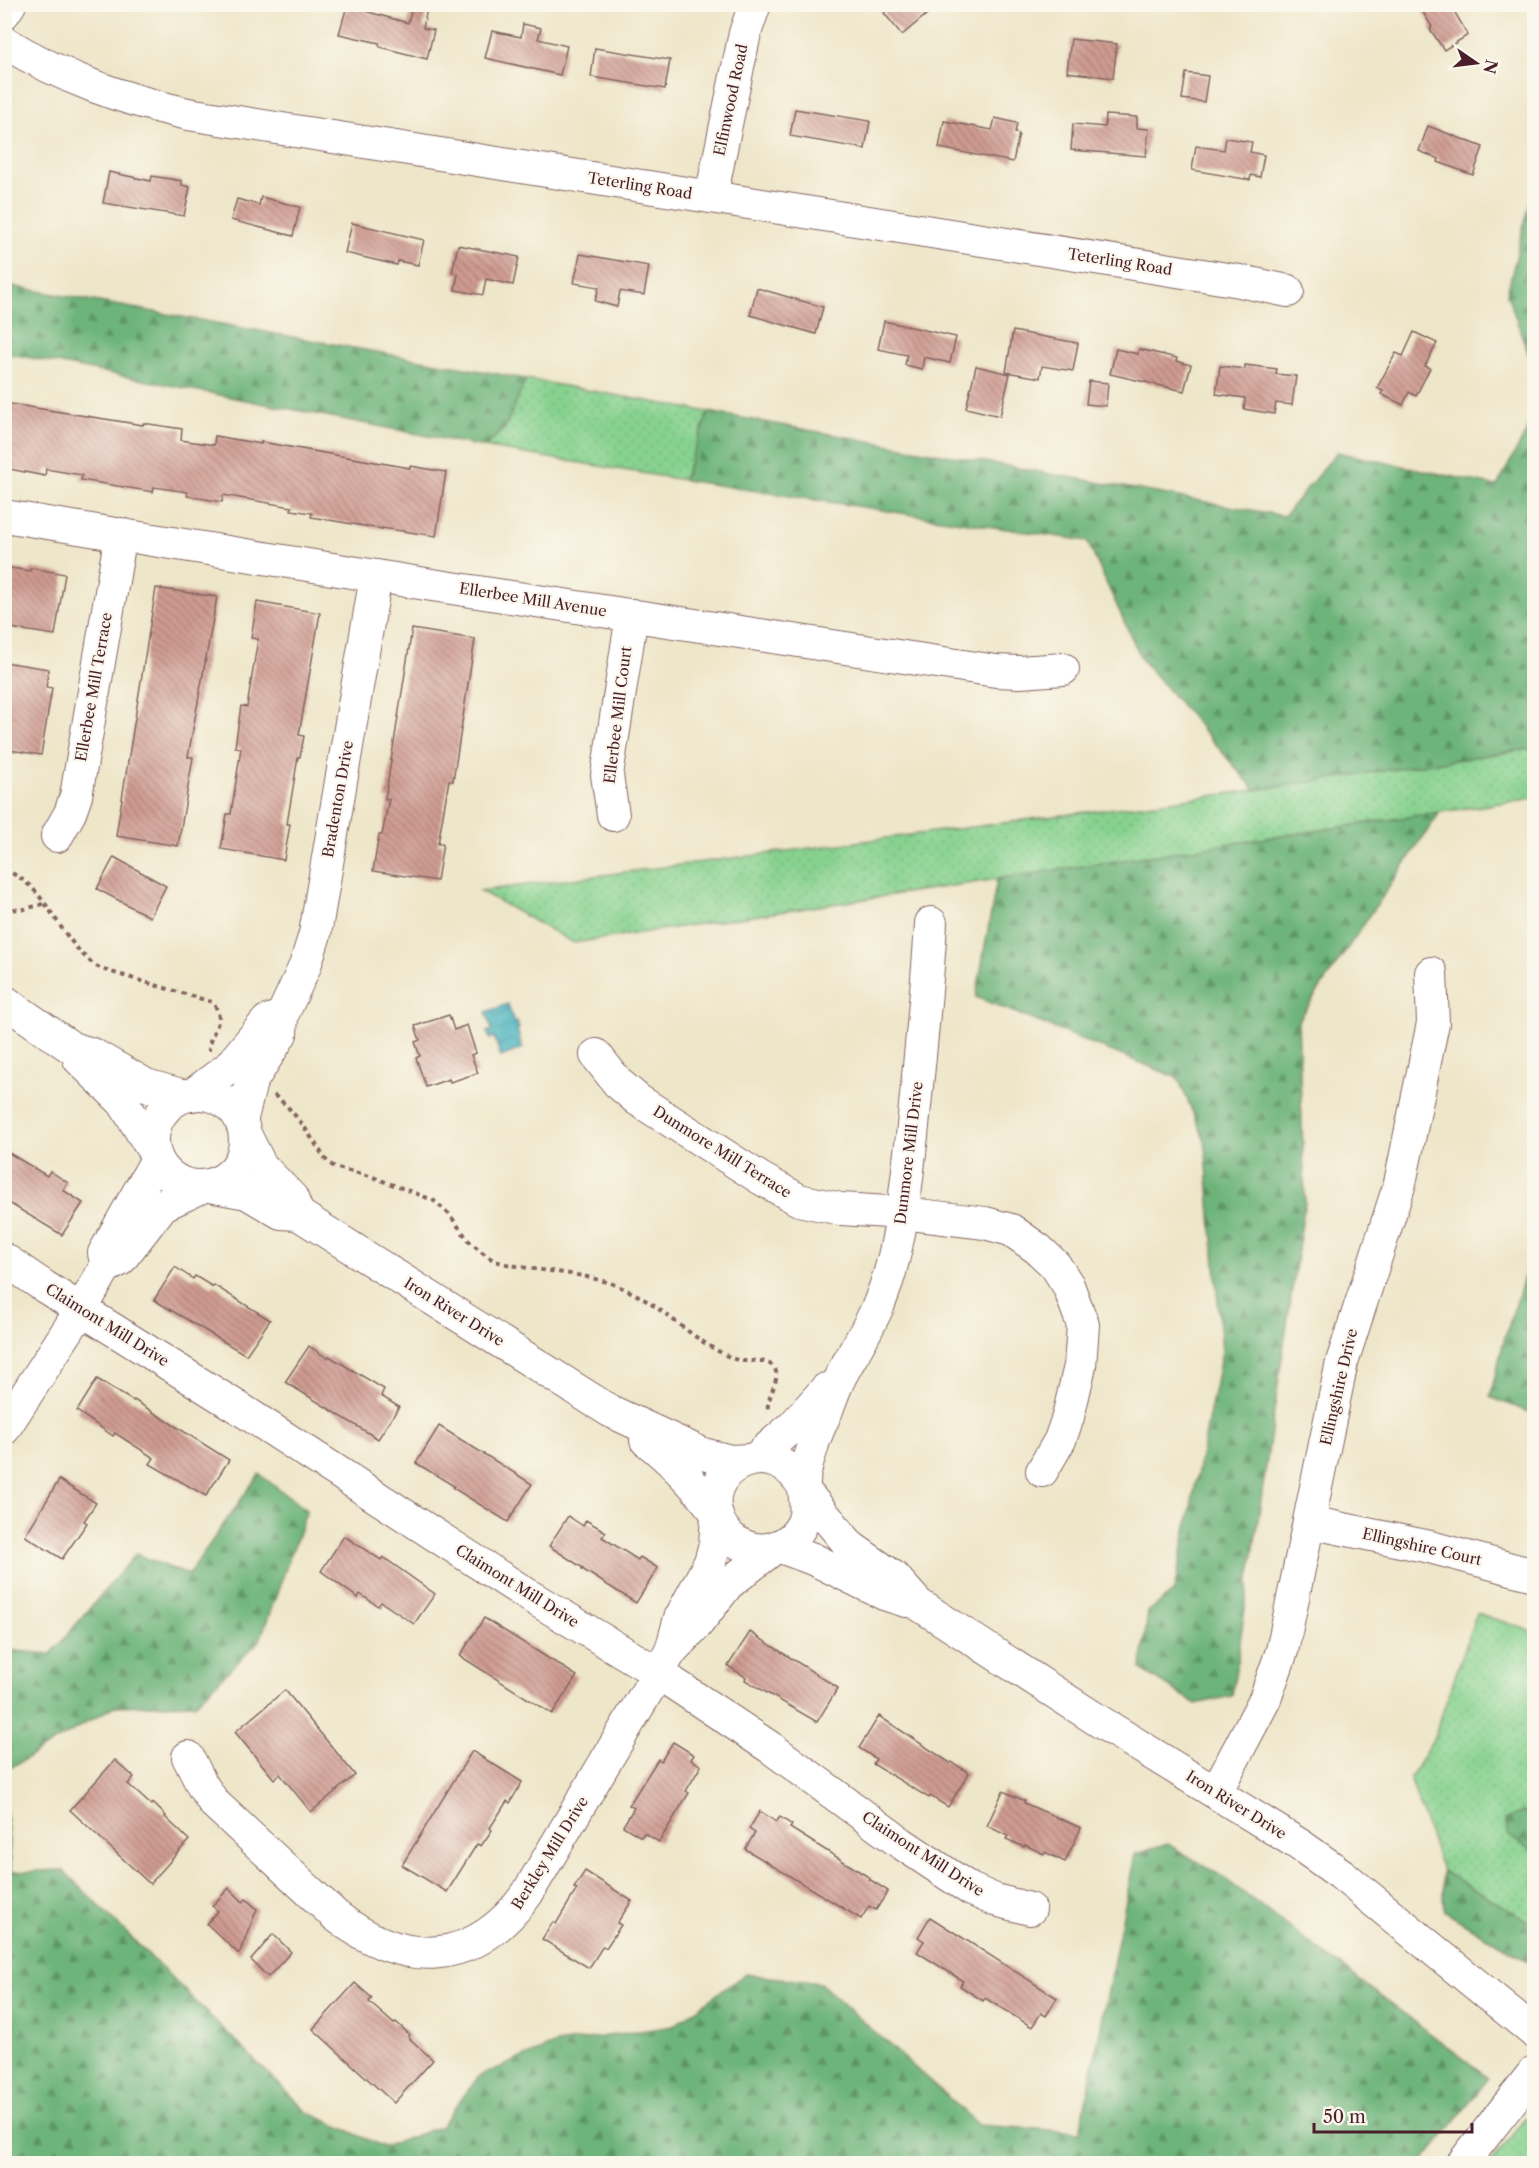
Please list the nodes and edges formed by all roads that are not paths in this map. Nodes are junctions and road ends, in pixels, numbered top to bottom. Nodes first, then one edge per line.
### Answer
1 (10, 4) edge
2 (755, 4) edge
3 (4, 13) edge
4 (4, 42) edge
5 (711, 197) junction
6 (1288, 291) dead end
7 (4, 516) edge
8 (121, 534) junction
9 (376, 576) junction
10 (632, 615) junction
11 (1063, 669) dead end
12 (613, 815) dead end
13 (57, 836) dead end
14 (931, 923) dead end
15 (1431, 973) dead end
16 (4, 1001) edge
17 (282, 1016) junction
18 (72, 1048) junction
19 (596, 1055) dead end
20 (188, 1096) junction
21 (243, 1128) junction
22 (156, 1155) junction
23 (206, 1186) junction
24 (903, 1213) junction
25 (298, 1214) junction
26 (4, 1259) edge
27 (105, 1268) junction
28 (81, 1310) junction
29 (843, 1371) junction
30 (610, 1411) junction
31 (4, 1429) edge
32 (752, 1459) junction
33 (1041, 1472) dead end
34 (805, 1490) junction
35 (717, 1514) junction
36 (1310, 1522) junction
37 (776, 1547) junction
38 (1534, 1575) edge
39 (918, 1604) junction
40 (664, 1662) junction
41 (188, 1757) dead end
42 (1216, 1792) junction
43 (1030, 1909) dead end
44 (1534, 2032) edge
45 (1534, 2072) edge
46 (1462, 2163) edge

1 - 3 street
2 - 5 street, Elfinwood Road
4 - 5 street, Teterling Road
5 - 6 street, Teterling Road
7 - 8 street, Ellerbee Mill Avenue
8 - 9 street, Ellerbee Mill Avenue
8 - 13 street, Ellerbee Mill Terrace
9 - 10 street, Ellerbee Mill Avenue
9 - 17 street, Bradenton Drive
10 - 11 street, Ellerbee Mill Avenue
10 - 12 street, Ellerbee Mill Court
14 - 24 street, Dunmore Mill Drive
15 - 36 street, Ellingshire Drive
16 - 18 street
17 - 20 street
17 - 21 street, Bradenton Drive
18 - 20 street
18 - 22 street
19 - 24 street, Dunmore Mill Terrace
20 - 21 street
20 - 22 street
21 - 23 street
21 - 25 street, Iron River Drive
22 - 23 street
22 - 27 street
23 - 25 street, Iron River Drive
23 - 27 street
24 - 29 street, Dunmore Mill Drive
24 - 33 street, Dunmore Mill Terrace
25 - 30 street, Iron River Drive
26 - 28 street, Claimont Mill Drive
27 - 28 street
28 - 31 street
28 - 40 street, Claimont Mill Drive
29 - 32 street, Dunmore Mill Drive
29 - 34 street, Dunmore Mill Drive
30 - 32 street, Iron River Drive
30 - 35 street, Iron River Drive
32 - 34 street
32 - 35 street
34 - 37 street
34 - 39 street, Iron River Drive
35 - 37 street
35 - 40 street, Berkley Mill Drive
36 - 38 street, Ellingshire Court
36 - 42 street, Ellingshire Drive
37 - 39 street, Iron River Drive
37 - 40 street, Berkley Mill Drive
39 - 42 street, Iron River Drive
40 - 41 street, Berkley Mill Drive
40 - 43 street, Claimont Mill Drive
42 - 44 street, Iron River Drive
45 - 46 street

